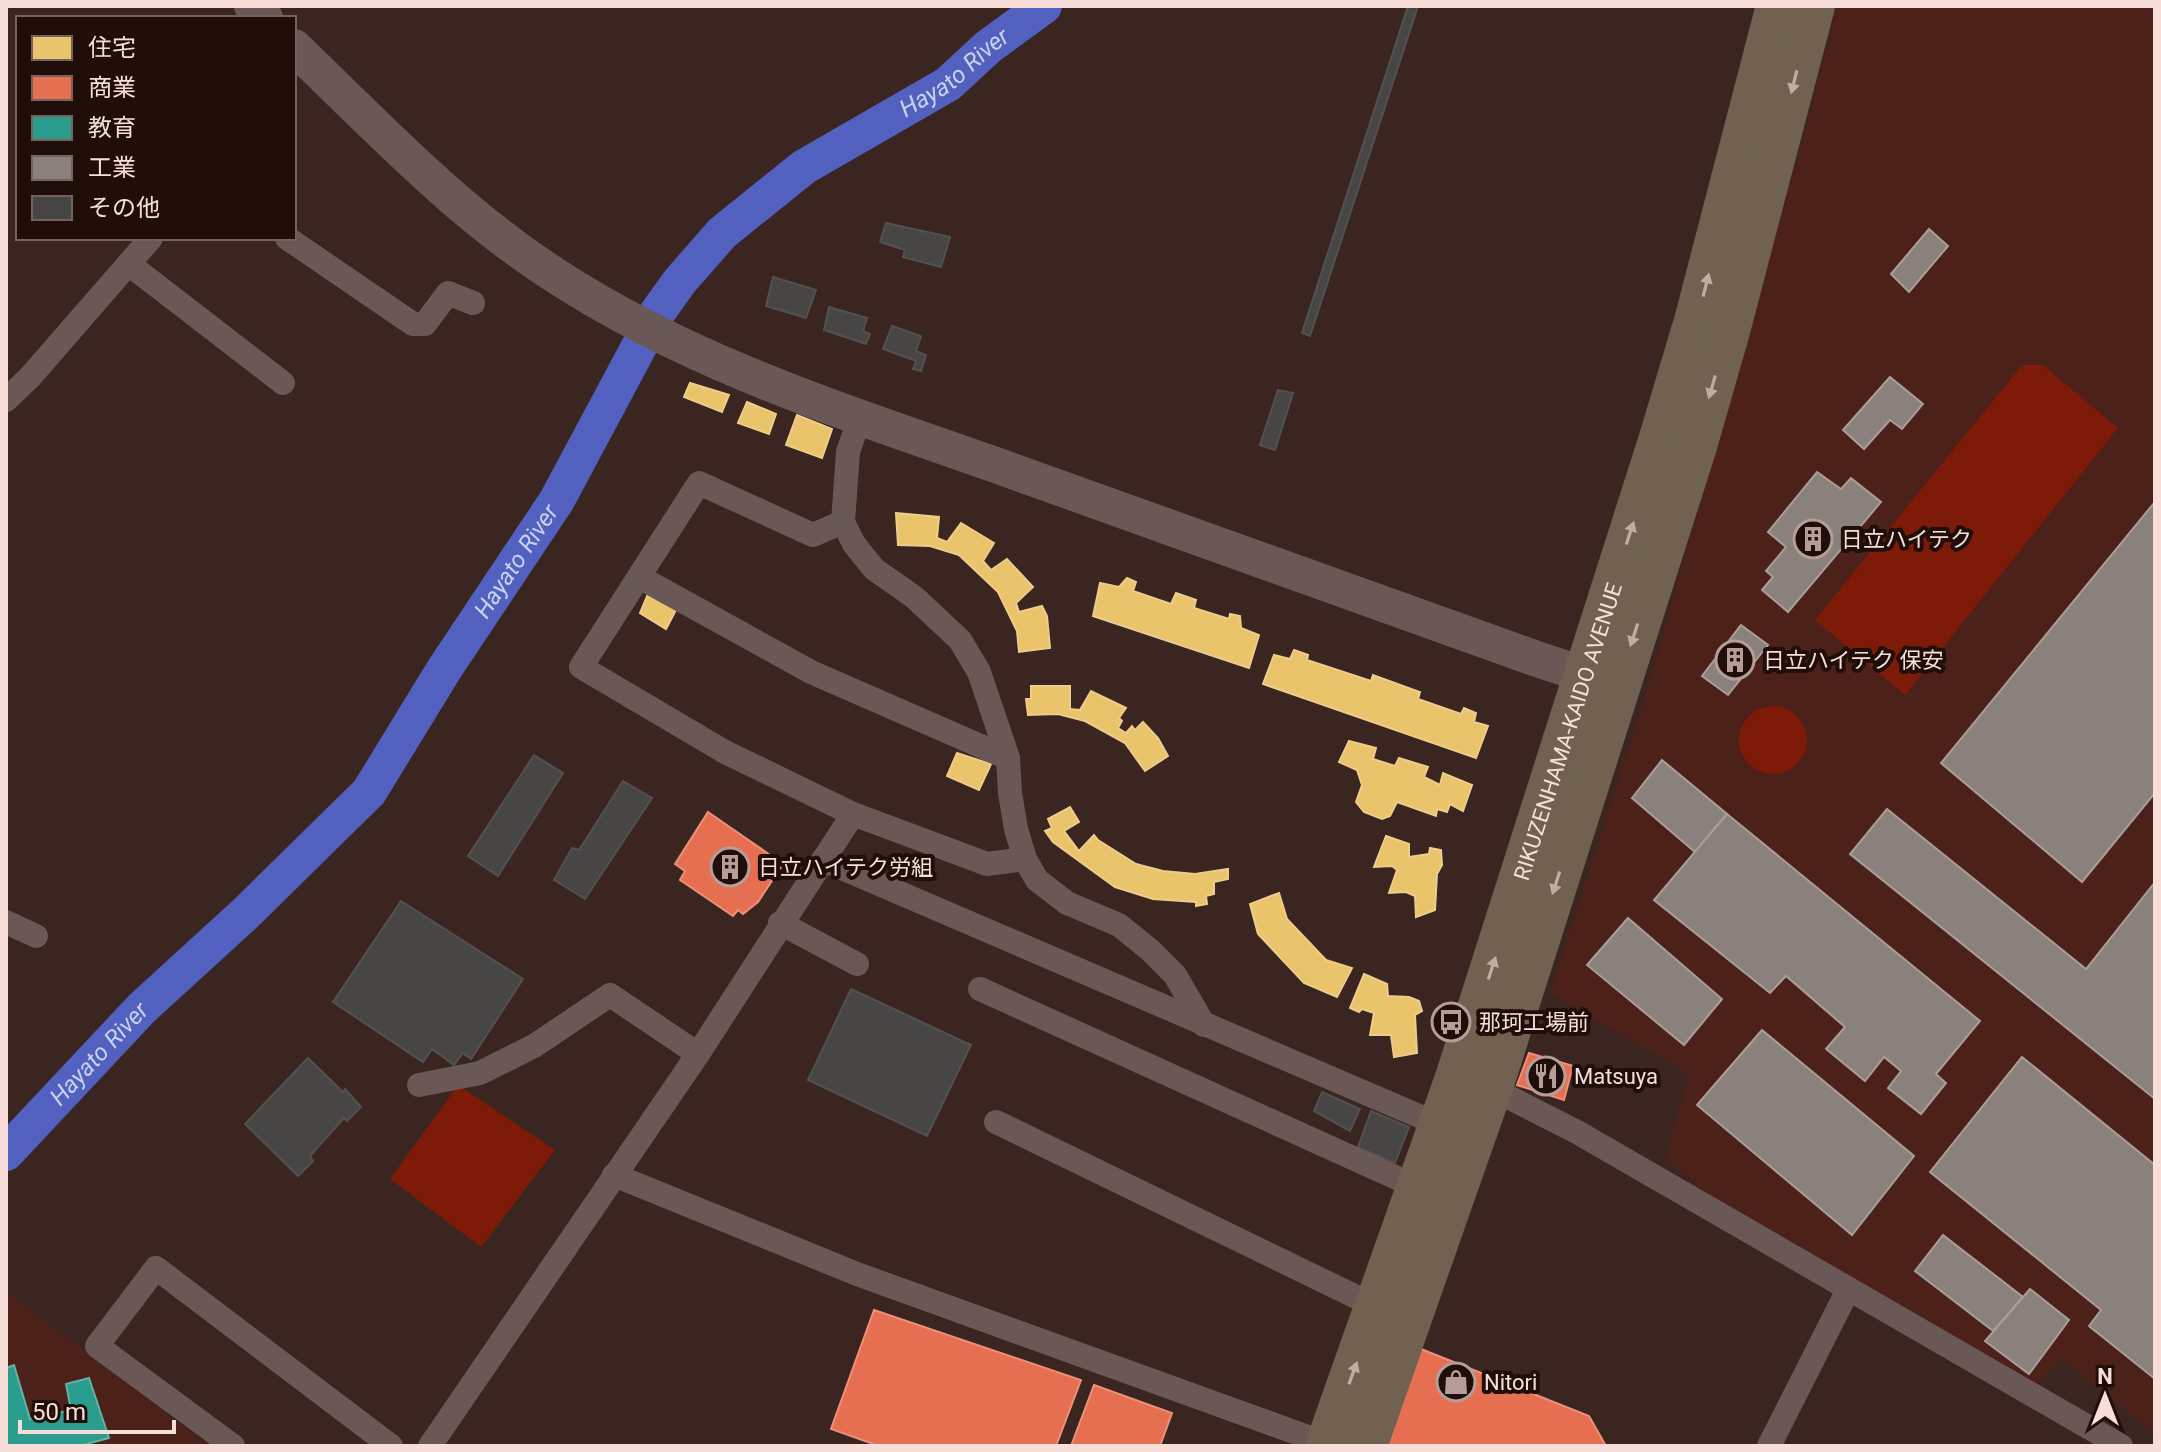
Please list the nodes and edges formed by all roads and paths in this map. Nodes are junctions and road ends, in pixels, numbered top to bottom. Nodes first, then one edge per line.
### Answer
1 (1778, 6) edge
2 (1813, 6) edge
3 (296, 49) edge
4 (149, 240) edge
5 (290, 240) edge
6 (130, 265) junction
7 (473, 303) dead end
8 (283, 383) dead end
9 (6, 400) edge
10 (860, 417) junction
11 (843, 522) junction
12 (641, 578) junction
13 (1601, 681) junction
14 (1008, 758) junction
15 (853, 814) junction
16 (1025, 859) junction
17 (823, 860) junction
18 (6, 922) edge
19 (780, 923) junction
20 (36, 936) dead end
21 (857, 964) dead end
22 (980, 989) dead end
23 (1204, 1025) junction
24 (698, 1054) junction
25 (1474, 1081) junction
26 (419, 1085) dead end
27 (996, 1122) dead end
28 (1440, 1125) junction
29 (614, 1175) junction
30 (1419, 1188) junction
31 (1848, 1290) junction
32 (1377, 1307) junction
33 (233, 1446) edge
34 (391, 1446) edge
35 (430, 1446) edge
36 (1338, 1446) edge
37 (1769, 1446) edge
38 (2121, 1446) edge

13 -> 1 highway, RIKUZENHAMA-KAIDO AVENUE
2 -> 13 highway, RIKUZENHAMA-KAIDO AVENUE
3 - 10 street
4 - 6 street
5 - 7 street
6 - 8 street
6 - 9 street
10 - 11 street
10 - 13 street
11 - 12 street
11 - 14 street
12 - 14 street
12 - 15 street
13 - 25 highway, RIKUZENHAMA-KAIDO AVENUE
14 - 16 street
15 - 16 street
15 - 17 street
16 - 23 street
17 - 19 street
17 - 23 street
18 - 20 street
19 - 21 street
19 - 24 street
22 - 30 street
23 - 28 street
24 - 26 street
24 - 29 street
25 - 28 highway, RIKUZENHAMA-KAIDO AVENUE
25 - 31 street
25 - 36 highway, RIKUZENHAMA-KAIDO AVENUE
27 - 32 street
28 - 30 highway, RIKUZENHAMA-KAIDO AVENUE
29 - 35 street
29 - 36 street
30 - 32 highway, RIKUZENHAMA-KAIDO AVENUE
31 - 37 street
31 - 38 street
36 -> 32 highway, RIKUZENHAMA-KAIDO AVENUE
33 - 34 street

